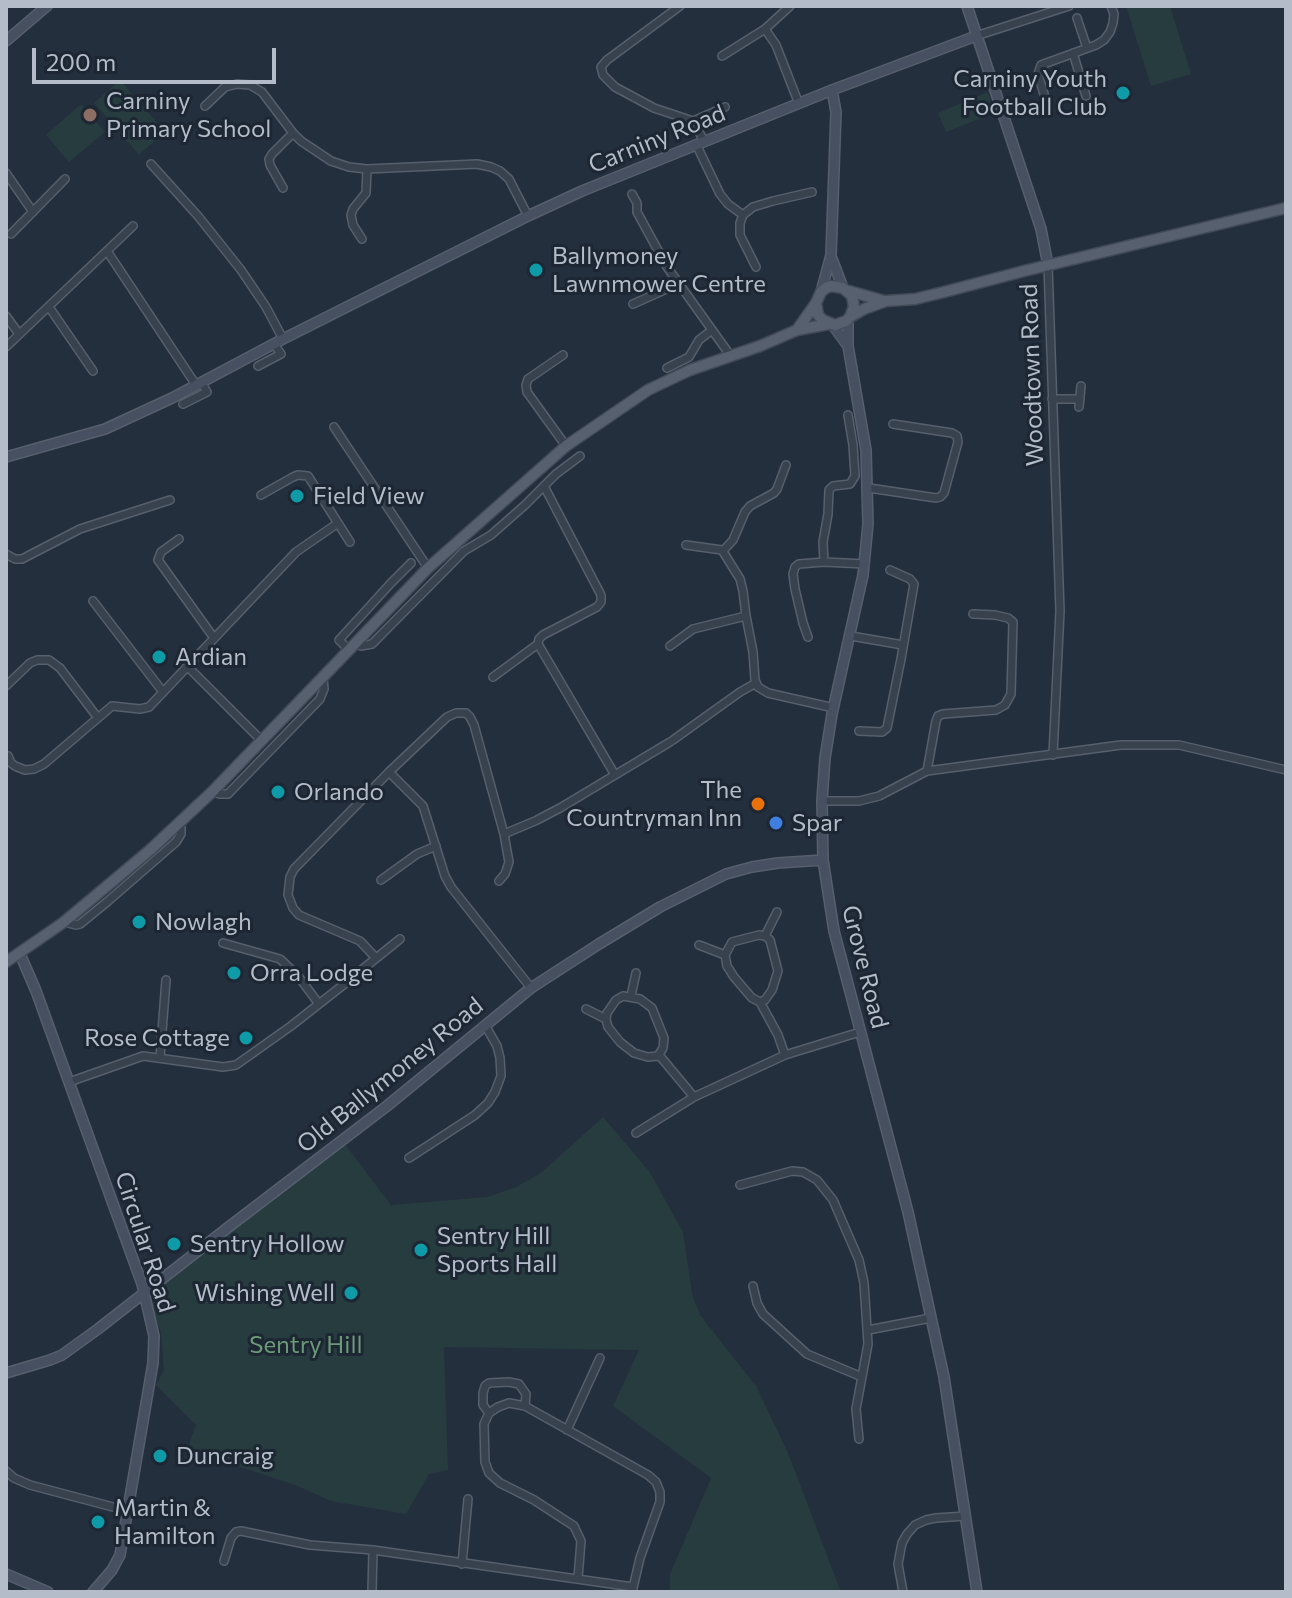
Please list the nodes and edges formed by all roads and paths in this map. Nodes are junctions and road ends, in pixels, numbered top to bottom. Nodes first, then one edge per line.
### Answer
1 (47, 6) edge
2 (680, 6) edge
3 (790, 6) edge
4 (967, 6) edge
5 (1069, 6) edge
6 (1111, 6) edge
7 (1077, 18) dead end
8 (765, 29) junction
9 (976, 36) junction
10 (6, 41) edge
11 (1087, 48) junction
12 (1073, 53) junction
13 (722, 56) dead end
14 (832, 90) junction
15 (1086, 96) dead end
16 (799, 104) junction
17 (1047, 104) dead end
18 (205, 106) dead end
19 (725, 107) dead end
20 (693, 121) junction
21 (293, 133) junction
22 (700, 143) junction
23 (151, 164) dead end
24 (367, 169) junction
25 (6, 173) edge
26 (65, 179) dead end
27 (283, 188) dead end
28 (812, 192) dead end
29 (632, 194) dead end
30 (1286, 208) edge
31 (33, 212) junction
32 (743, 215) junction
33 (528, 216) junction
34 (133, 226) dead end
35 (11, 234) dead end
36 (362, 239) dead end
37 (107, 251) junction
38 (831, 255) junction
39 (1048, 265) junction
40 (756, 267) dead end
41 (680, 283) junction
42 (846, 289) junction
43 (821, 292) junction
44 (886, 301) junction
45 (816, 303) junction
46 (633, 304) dead end
47 (49, 307) junction
48 (6, 316) edge
49 (849, 318) junction
50 (830, 324) junction
51 (712, 330) junction
52 (797, 330) junction
53 (19, 334) junction
54 (279, 342) junction
55 (848, 346) junction
56 (6, 347) edge
57 (563, 355) dead end
58 (730, 355) junction
59 (258, 366) dead end
60 (667, 368) dead end
61 (93, 371) dead end
62 (199, 384) junction
63 (1081, 386) dead end
64 (1052, 399) junction
65 (183, 404) dead end
66 (848, 415) dead end
67 (893, 424) dead end
68 (334, 427) dead end
69 (566, 446) junction
70 (580, 456) dead end
71 (6, 457) edge
72 (786, 465) dead end
73 (544, 486) junction
74 (869, 488) junction
75 (261, 495) dead end
76 (170, 500) dead end
77 (479, 522) junction
78 (338, 523) junction
79 (491, 535) junction
80 (179, 539) dead end
81 (350, 542) dead end
82 (686, 545) dead end
83 (723, 551) junction
84 (6, 554) edge
85 (824, 562) junction
86 (411, 563) dead end
87 (865, 564) junction
88 (428, 568) junction
89 (890, 570) dead end
90 (93, 601) dead end
91 (973, 614) dead end
92 (746, 616) junction
93 (851, 636) junction
94 (808, 637) dead end
95 (214, 638) junction
96 (538, 644) junction
97 (903, 645) junction
98 (352, 646) junction
99 (670, 646) dead end
100 (188, 667) junction
101 (493, 677) dead end
102 (323, 678) junction
103 (756, 683) junction
104 (6, 686) edge
105 (163, 692) junction
106 (834, 708) junction
107 (98, 718) junction
108 (859, 731) dead end
109 (262, 741) junction
110 (1053, 755) junction
111 (8, 756) edge
112 (1286, 770) edge
113 (927, 771) junction
114 (389, 772) junction
115 (615, 775) junction
116 (212, 792) junction
117 (822, 801) junction
118 (504, 834) junction
119 (436, 846) junction
120 (823, 860) junction
121 (381, 880) dead end
122 (499, 881) dead end
123 (777, 912) dead end
124 (765, 936) junction
125 (400, 939) dead end
126 (223, 943) dead end
127 (699, 945) dead end
128 (20, 954) junction
129 (725, 955) junction
130 (375, 957) junction
131 (6, 962) edge
132 (636, 973) dead end
133 (166, 980) dead end
134 (531, 988) junction
135 (631, 996) junction
136 (760, 1002) junction
137 (319, 1004) junction
138 (586, 1009) dead end
139 (606, 1019) junction
140 (485, 1025) junction
141 (860, 1032) junction
142 (659, 1055) junction
143 (785, 1055) junction
144 (160, 1057) junction
145 (69, 1082) junction
146 (694, 1097) junction
147 (636, 1133) dead end
148 (409, 1158) dead end
149 (740, 1185) dead end
150 (753, 1286) dead end
151 (144, 1294) junction
152 (931, 1318) junction
153 (868, 1330) junction
154 (600, 1358) dead end
155 (6, 1373) edge
156 (862, 1377) junction
157 (525, 1406) junction
158 (489, 1413) junction
159 (567, 1430) junction
160 (859, 1439) dead end
161 (6, 1471) edge
162 (468, 1499) dead end
163 (128, 1511) junction
164 (966, 1516) junction
165 (373, 1550) junction
166 (224, 1561) dead end
167 (462, 1564) junction
168 (6, 1574) edge
169 (578, 1578) junction
170 (632, 1589) edge
171 (48, 1592) edge
172 (93, 1592) edge
173 (372, 1592) edge
174 (903, 1592) edge
175 (977, 1592) edge

1 - 10 street
2 - 20 street
3 - 8 street
4 - 9 street, Woodtown Road
5 - 9 street, Carniny Road
6 - 11 street
7 - 11 street
8 - 13 street
8 - 16 street
9 - 14 street, Carniny Road
9 - 39 street, Woodtown Road
11 - 12 street
12 - 15 street
12 - 17 street
14 - 16 street, Carniny Road
14 - 38 street
16 - 22 street, Carniny Road
18 - 21 street
19 - 20 street
20 - 22 street
21 - 24 street
21 - 27 street
22 - 32 street
22 - 33 street, Carniny Road
23 - 54 street
24 - 33 street
24 - 36 street
25 - 31 street
26 - 31 street
28 - 32 street
29 - 41 street
30 - 39 main road
31 - 35 street
32 - 40 street
33 - 54 street, Carniny Road
34 - 37 street
37 - 47 street
37 - 62 street
38 - 42 street
38 - 43 street
39 - 44 main road
39 - 64 street, Woodtown Road
41 - 46 street
41 - 51 street
42 - 43 main road
42 - 44 main road
42 - 49 main road
43 - 45 main road
44 - 49 main road
45 - 50 main road
45 - 52 main road
47 - 53 street
47 - 61 street
48 - 53 street
49 - 50 main road
49 - 55 street, Grove Road
50 - 52 main road
50 - 55 street, Grove Road
51 - 58 street
51 - 60 street
52 - 58 main road
53 - 56 street
54 - 59 street, Carniny Road
54 - 62 street, Carniny Road
55 - 74 street, Grove Road
57 - 69 street
58 - 69 main road
62 - 65 street, Carniny Road
62 - 71 street, Carniny Road
63 - 64 street
64 - 110 street, Woodtown Road
66 - 85 street
67 - 74 street
68 - 88 street
69 - 77 main road
70 - 73 street
72 - 83 street
73 - 79 street
73 - 96 street
74 - 87 street, Grove Road
75 - 78 street
76 - 84 street
77 - 79 street
77 - 88 main road
78 - 81 street
78 - 95 street
79 - 98 street
80 - 95 street
82 - 83 street
83 - 92 street
85 - 87 street
85 - 94 street
86 - 98 street
87 - 93 street, Grove Road
88 - 98 main road
89 - 97 street
90 - 105 street
91 - 113 street
92 - 99 street
92 - 103 street
93 - 97 street
93 - 106 street, Grove Road
95 - 100 street
96 - 101 street
96 - 115 street
97 - 108 street
98 - 102 main road
100 - 105 street
100 - 109 street
102 - 109 main road
102 - 116 street
103 - 106 street
103 - 115 street
104 - 107 street
105 - 107 street
106 - 117 street, Grove Road
107 - 111 street
109 - 116 main road
110 - 112 street
110 - 113 street
113 - 117 street
114 - 118 street
114 - 119 street
114 - 130 street
115 - 118 street
116 - 128 main road
117 - 120 street, Grove Road
118 - 122 street
119 - 121 street
119 - 134 street
120 - 134 street, Old Ballymoney Road
120 - 141 street, Grove Road
123 - 124 street
124 - 129 street
124 - 136 street
125 - 130 street
126 - 137 street
127 - 129 street
128 - 131 main road
128 - 145 street, Circular Road
129 - 136 street
130 - 137 street
132 - 135 street
133 - 144 street
134 - 140 street, Old Ballymoney Road
135 - 139 street
135 - 142 street
136 - 143 street
137 - 144 street
138 - 139 street
139 - 142 street
140 - 148 street
140 - 151 street, Old Ballymoney Road
141 - 143 street
141 - 152 street, Grove Road
142 - 146 street
143 - 146 street
144 - 145 street
145 - 151 street, Circular Road
146 - 147 street
149 - 153 street
150 - 156 street
151 - 155 street, Old Ballymoney Road
151 - 163 street, Circular Road
152 - 153 street
152 - 164 street, Grove Road
153 - 156 street
154 - 159 street
156 - 160 street
157 - 158 street
157 - 158 street
157 - 159 street
158 - 169 street
159 - 170 street
161 - 163 street
162 - 167 street
163 - 172 street, Circular Road
164 - 174 street
164 - 175 street, Grove Road
165 - 166 street
165 - 167 street
165 - 173 street
167 - 169 street
168 - 171 street
169 - 170 street

